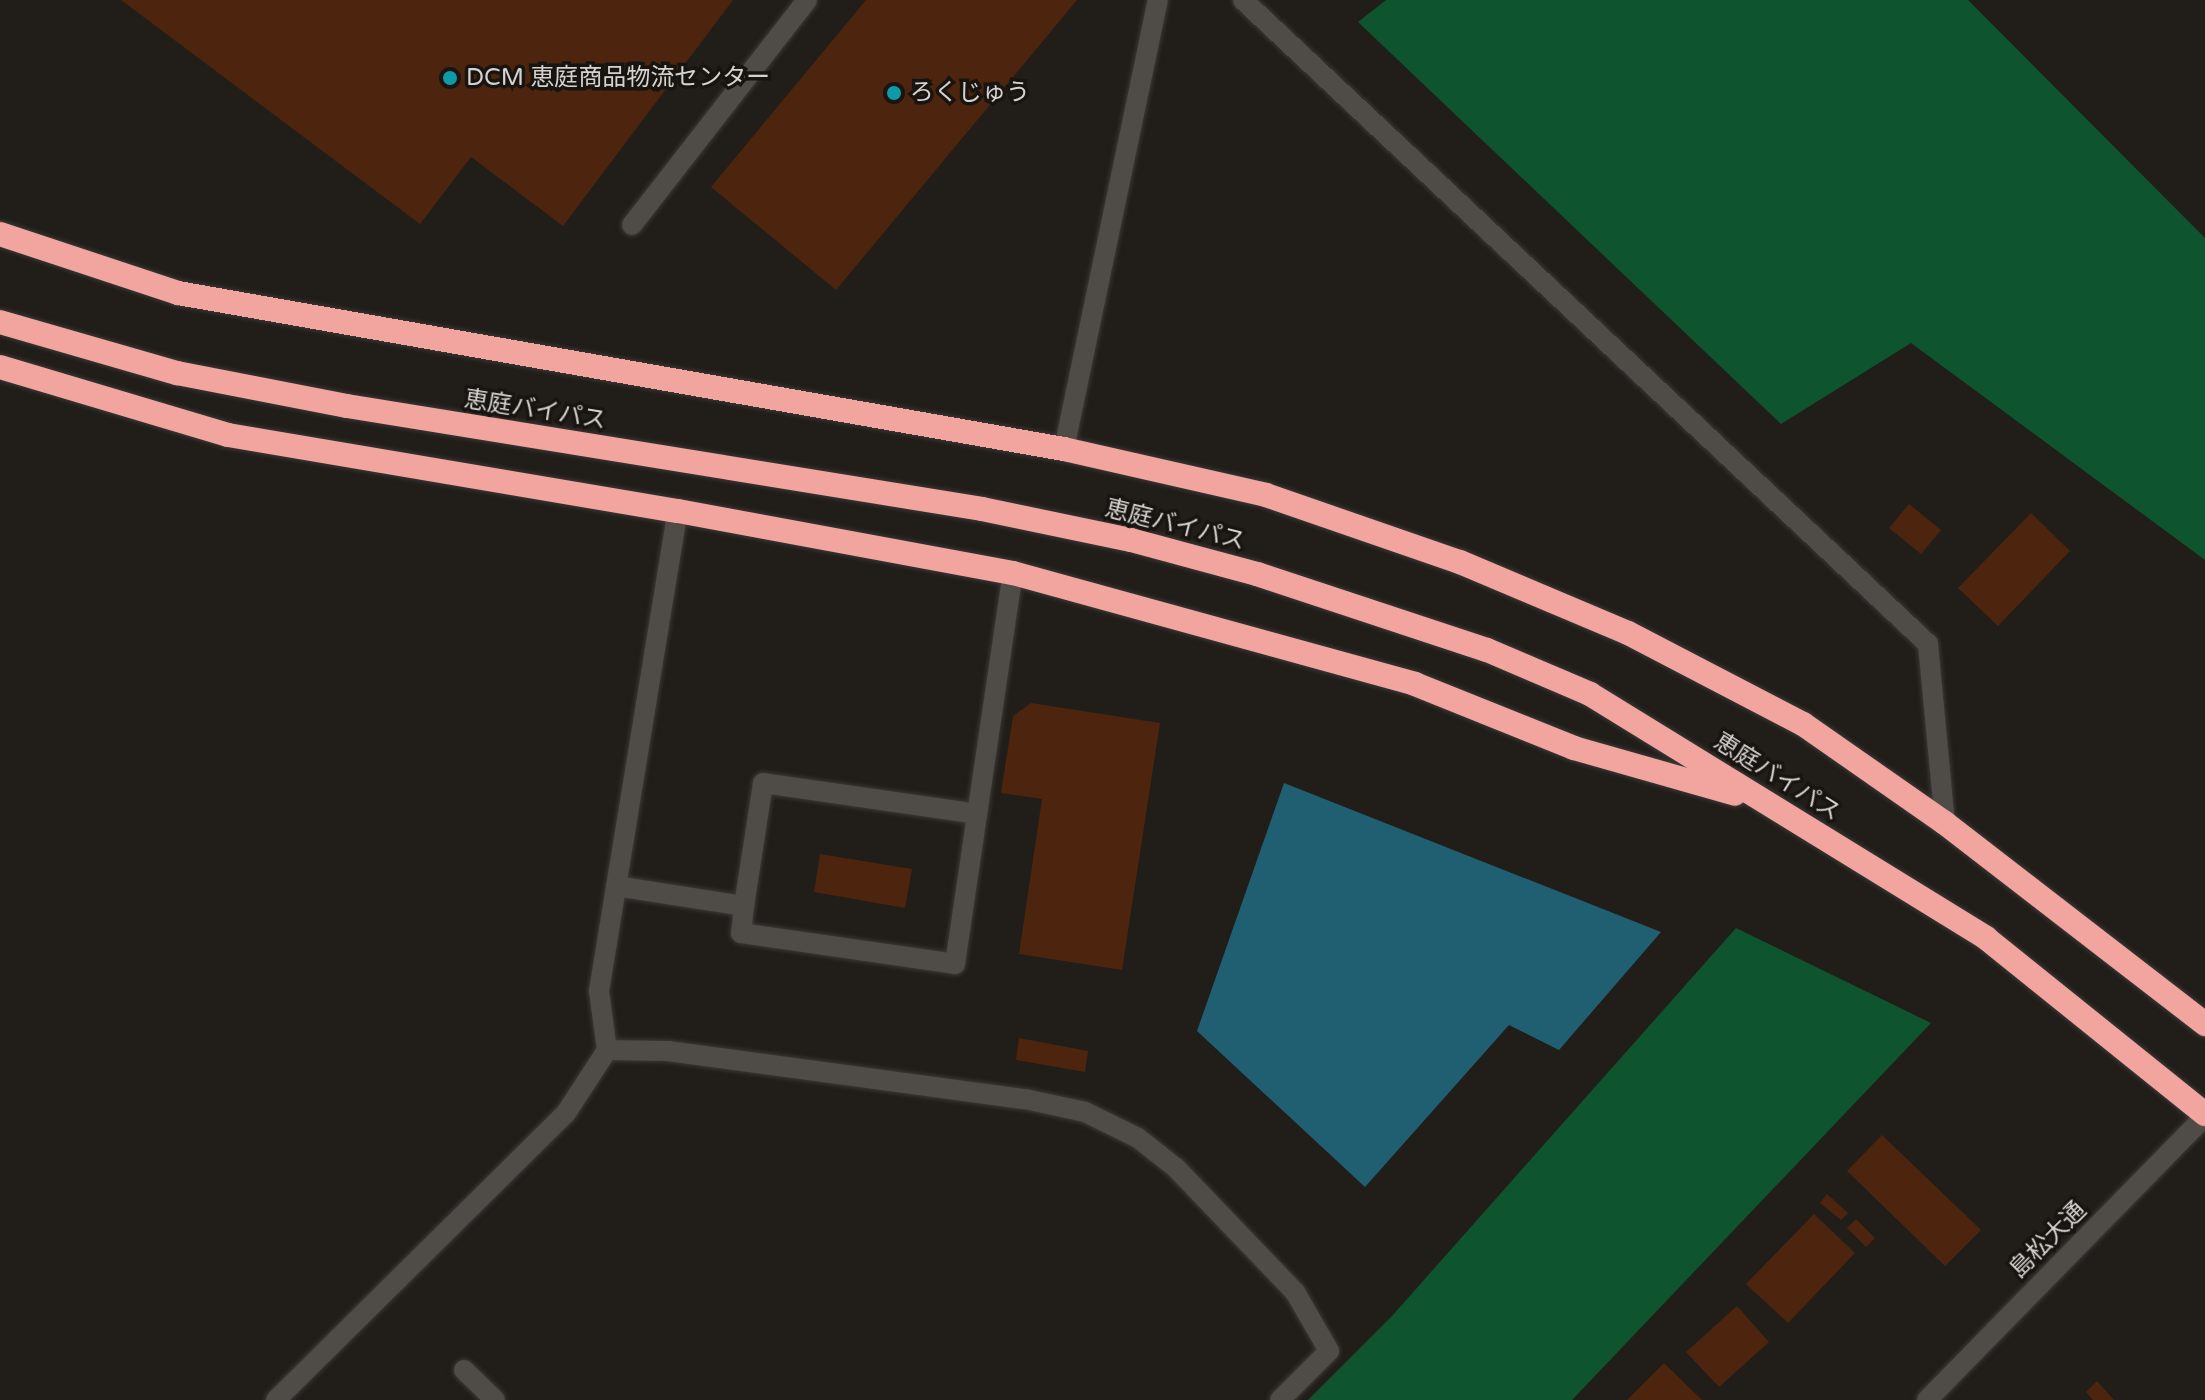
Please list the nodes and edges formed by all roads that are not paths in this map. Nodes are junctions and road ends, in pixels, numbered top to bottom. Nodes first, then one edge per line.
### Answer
1 (807, 0) edge
2 (1158, 0) edge
3 (1243, 0) edge
4 (632, 225) dead end
5 (0, 234) edge
6 (0, 322) edge
7 (0, 367) edge
8 (1064, 449) junction
9 (678, 511) junction
10 (1013, 573) junction
11 (1765, 803) junction
12 (977, 814) junction
13 (1945, 823) junction
14 (616, 886) junction
15 (744, 906) junction
16 (2205, 1024) edge
17 (607, 1050) junction
18 (2205, 1115) edge
19 (464, 1370) dead end
20 (276, 1400) edge
21 (495, 1400) edge
22 (1280, 1400) edge
23 (1927, 1400) edge

1 - 4 street
2 - 8 street
3 - 13 street
5 - 8 highway, 恵庭バイパス
6 - 11 highway, 恵庭バイパス
7 - 9 highway
8 - 13 highway, 恵庭バイパス
9 - 10 highway
9 - 14 street
10 - 11 highway
10 - 12 street
11 - 18 highway, 恵庭バイパス
12 - 15 street
12 - 15 street
13 - 16 highway, 恵庭バイパス
14 - 15 street
14 - 17 street
17 - 20 street
17 - 22 street
18 - 23 street, 島松大通
19 - 21 street

